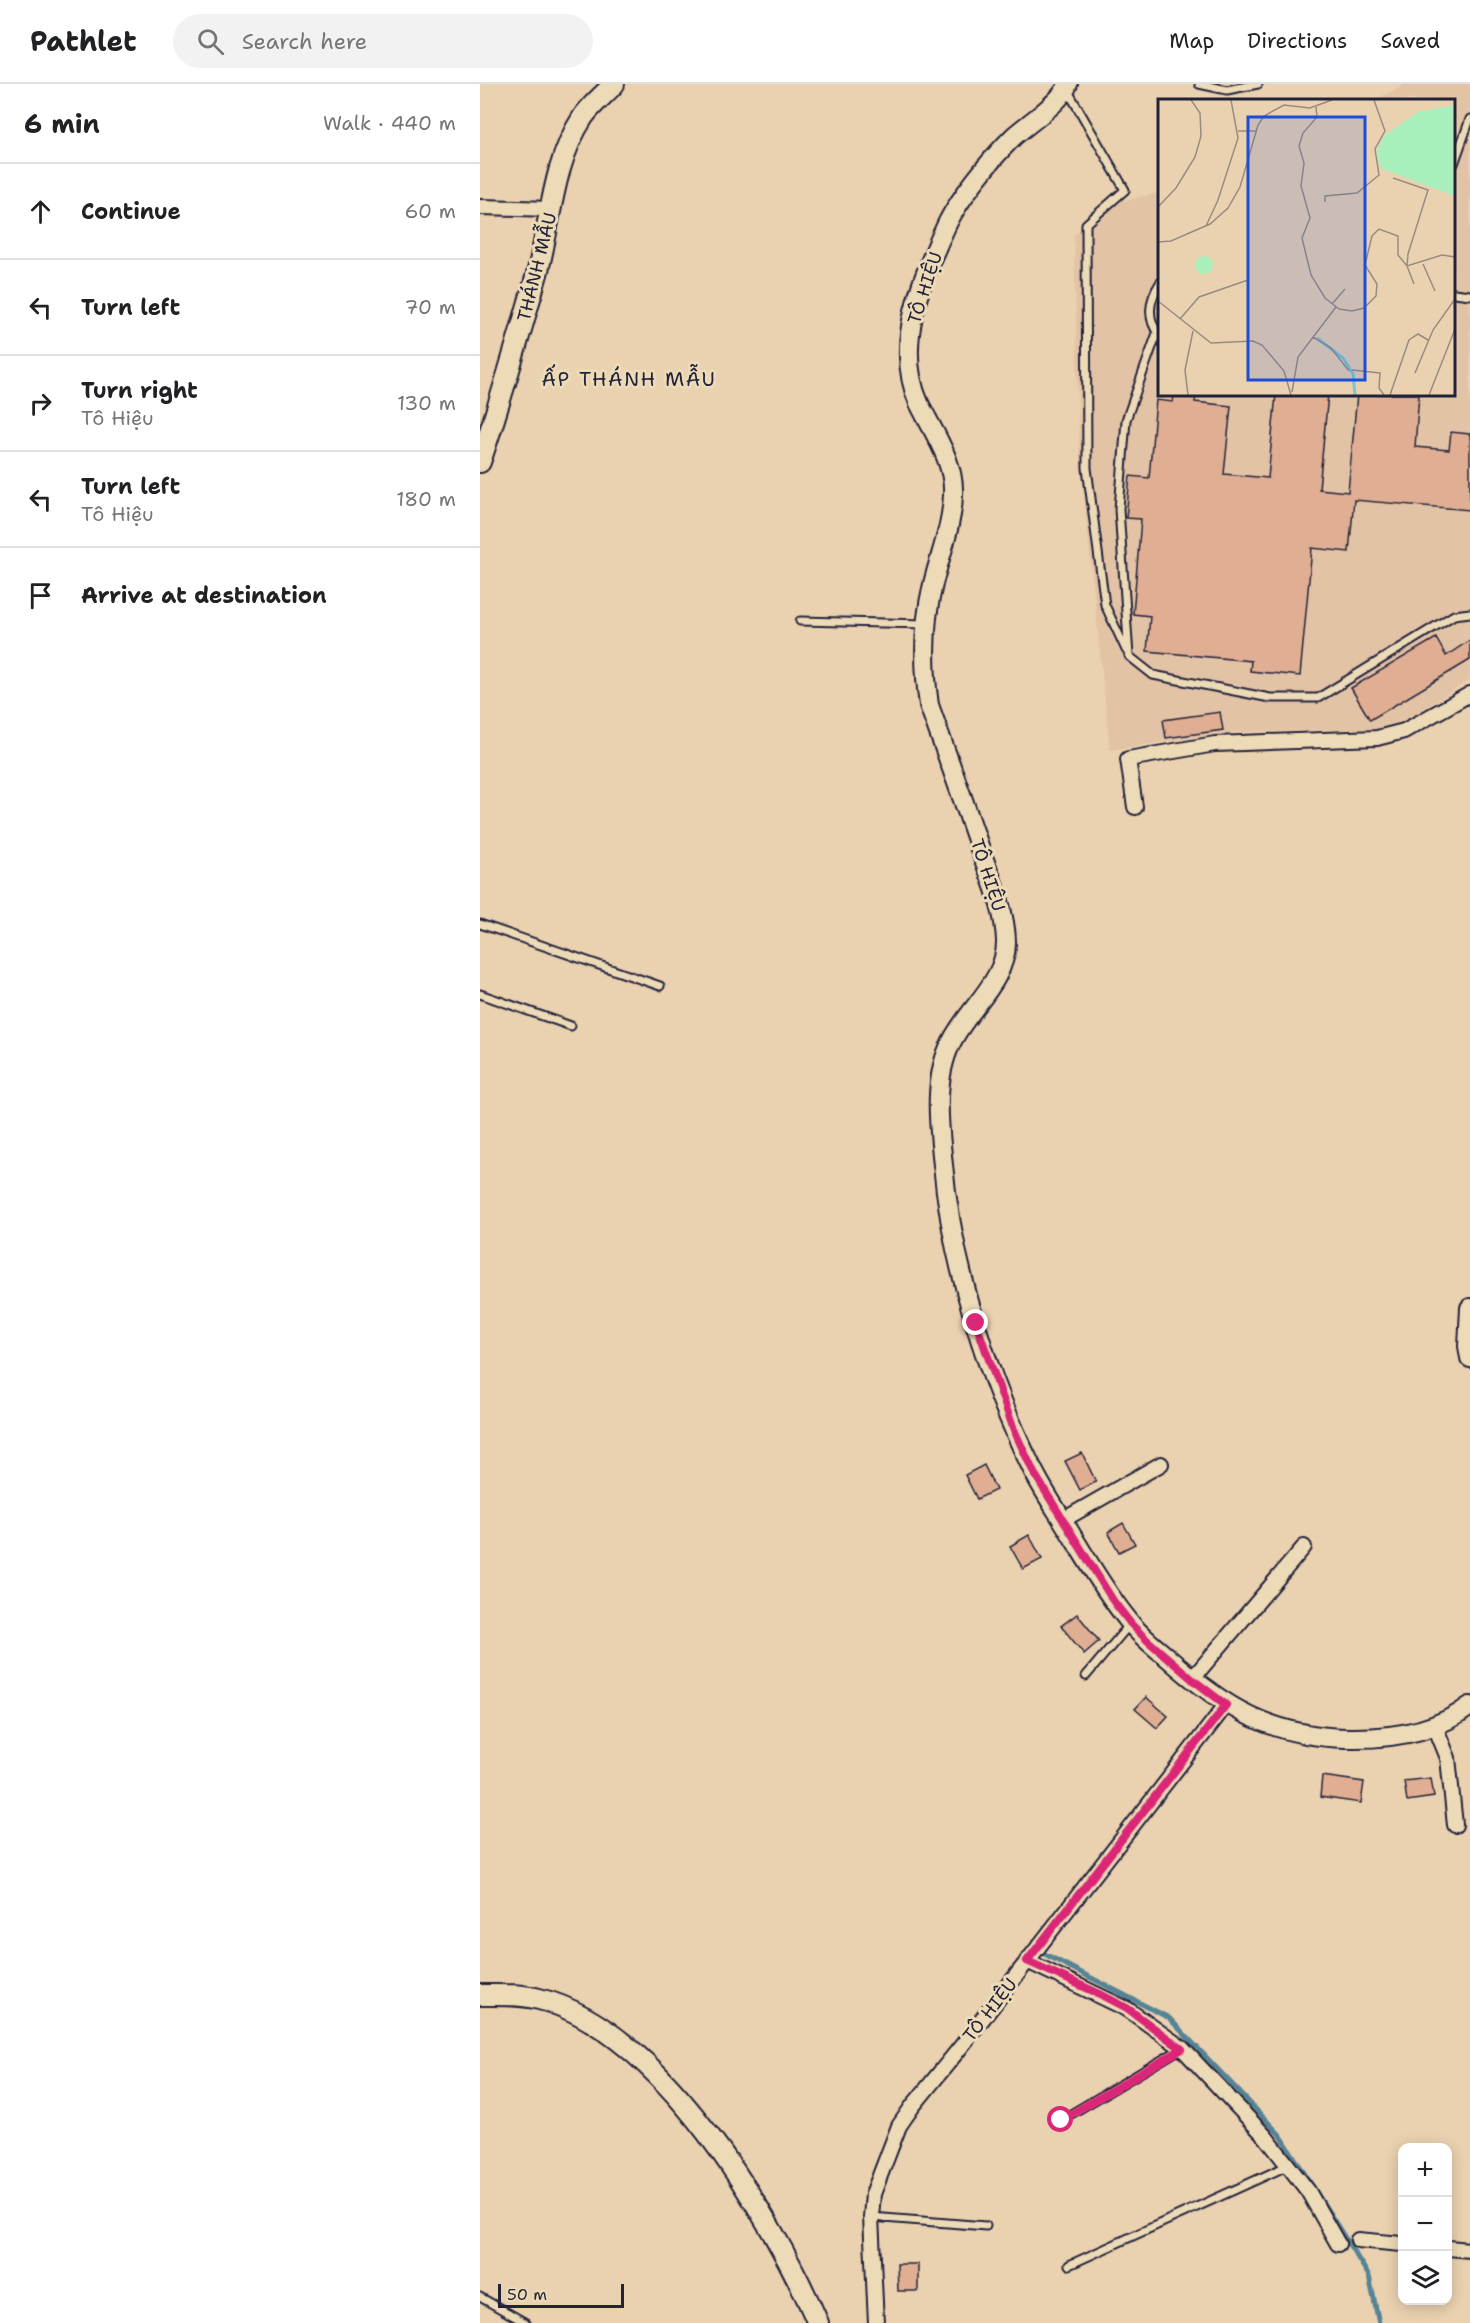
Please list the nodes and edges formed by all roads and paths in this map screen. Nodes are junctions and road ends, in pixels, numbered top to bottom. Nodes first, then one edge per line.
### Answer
1 (614, 84) edge
2 (1198, 84) edge
3 (1258, 84) edge
4 (1067, 86) edge
5 (1470, 118) edge
6 (1455, 161) edge
7 (480, 207) edge
8 (551, 209) junction
9 (1158, 286) edge
10 (1455, 293) edge
11 (1470, 296) edge
12 (1158, 334) edge
13 (480, 462) edge
14 (1470, 613) edge
15 (800, 621) dead end
16 (926, 624) junction
17 (1129, 656) junction
18 (1470, 694) edge
19 (1135, 807) dead end
20 (480, 924) edge
21 (660, 986) dead end
22 (480, 994) edge
23 (571, 1026) dead end
24 (1470, 1308) edge
25 (1470, 1358) edge
26 (1161, 1464) dead end
27 (1063, 1520) junction
28 (1304, 1547) dead end
29 (1131, 1624) junction
30 (1086, 1676) dead end
31 (1192, 1679) junction
32 (1226, 1705) junction
33 (1470, 1706) edge
34 (1435, 1726) junction
35 (1455, 1825) dead end
36 (1027, 1961) junction
37 (480, 1995) edge
38 (1182, 2049) junction
39 (1061, 2120) dead end
40 (1287, 2166) junction
41 (872, 2217) junction
42 (986, 2226) dead end
43 (1358, 2240) dead end
44 (1338, 2244) dead end
45 (1398, 2244) edge
46 (1452, 2248) edge
47 (1470, 2250) edge
48 (1069, 2265) dead end
49 (480, 2296) edge
50 (526, 2323) edge
51 (818, 2323) edge
52 (876, 2323) edge

1 - 8 main road, THÁNH MẪU
2 - 3 lane
4 - 16 street, TÔ HIỆU
4 - 17 lane
5 - 6 lane
7 - 8 street
8 - 13 main road, THÁNH MẪU
9 - 12 lane
10 - 11 lane
12 - 17 lane
14 - 17 lane
15 - 16 lane
16 - 27 street, TÔ HIỆU
18 - 19 street
20 - 21 lane
22 - 23 lane
24 - 25 street
26 - 27 street
27 - 29 street, TÔ HIỆU
28 - 31 street
29 - 30 lane
29 - 31 street, TÔ HIỆU
31 - 32 street, TÔ HIỆU
32 - 34 street, TÔ HIỆU
32 - 36 street, TÔ HIỆU
33 - 34 street, TÔ HIỆU
34 - 35 street
36 - 38 street
36 - 41 street, TÔ HIỆU
37 - 51 main road
38 - 39 lane
38 - 40 street
40 - 44 street
40 - 48 lane
41 - 42 lane
41 - 52 street, TÔ HIỆU
43 - 45 street
46 - 47 street
49 - 50 lane

